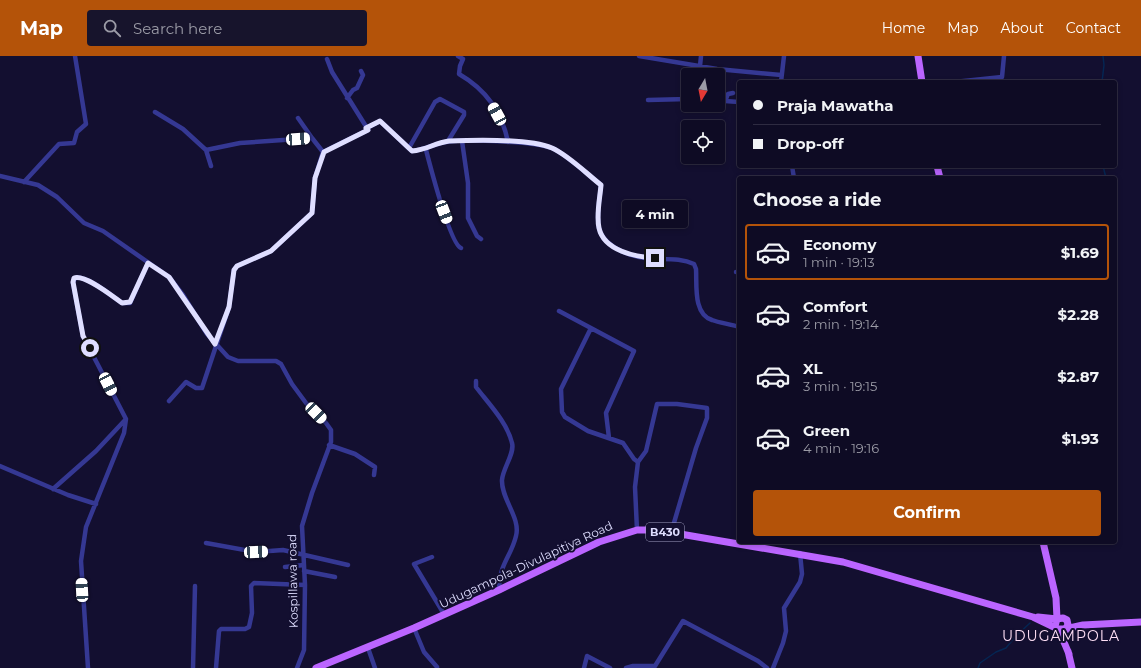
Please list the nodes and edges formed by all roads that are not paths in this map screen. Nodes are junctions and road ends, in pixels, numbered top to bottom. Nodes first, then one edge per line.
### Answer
1 (75, 56) edge
2 (458, 56) edge
3 (639, 56) edge
4 (701, 56) edge
5 (784, 56) edge
6 (918, 56) edge
7 (1004, 56) edge
8 (326, 59) dead end
9 (669, 59) edge
10 (700, 66) junction
11 (361, 70) dead end
12 (781, 75) junction
13 (781, 80) edge
14 (922, 80) edge
15 (973, 80) edge
16 (733, 94) dead end
17 (347, 98) junction
18 (681, 99) edge
19 (648, 100) dead end
20 (726, 101) joint
21 (737, 102) edge
22 (155, 112) dead end
23 (298, 118) dead end
24 (366, 128) junction
25 (312, 138) junction
26 (448, 141) junction
27 (462, 141) junction
28 (508, 142) junction
29 (409, 148) junction
30 (206, 150) junction
31 (426, 150) junction
32 (324, 152) junction
33 (211, 166) dead end
34 (0, 176) edge
35 (24, 182) junction
36 (481, 240) dead end
37 (461, 248) dead end
38 (148, 263) junction
39 (559, 311) dead end
40 (737, 326) edge
41 (591, 328) junction
42 (215, 344) junction
43 (476, 381) dead end
44 (169, 401) dead end
45 (126, 419) junction
46 (609, 438) junction
47 (330, 446) junction
48 (638, 462) junction
49 (0, 466) edge
50 (374, 475) dead end
51 (53, 489) junction
52 (96, 504) junction
53 (637, 530) junction
54 (671, 533) junction
55 (206, 543) dead end
56 (737, 543) edge
57 (742, 544) edge
58 (1043, 544) edge
59 (800, 553) junction
60 (304, 554) junction
61 (432, 556) dead end
62 (304, 565) junction
63 (348, 565) dead end
64 (285, 567) dead end
65 (304, 571) junction
66 (335, 577) dead end
67 (195, 586) dead end
68 (305, 586) junction
69 (499, 590) junction
70 (1056, 598) junction
71 (444, 614) junction
72 (1032, 617) junction
73 (1057, 619) junction
74 (1065, 619) junction
75 (1141, 622) edge
76 (1083, 625) junction
77 (414, 628) junction
78 (1062, 629) junction
79 (368, 648) junction
80 (437, 667) edge
81 (88, 668) edge
82 (193, 668) edge
83 (216, 668) edge
84 (297, 668) edge
85 (316, 668) edge
86 (375, 668) edge
87 (584, 668) edge
88 (610, 668) edge
89 (626, 668) edge
90 (767, 668) edge
91 (774, 668) edge
92 (1072, 668) edge

1 - 35 street
2 - 28 street
3 - 9 street
4 - 10 street
5 - 12 street
6 - 14 main road
7 - 15 street
8 - 17 street
9 - 10 street
10 - 12 street
11 - 17 street
12 - 13 street
16 - 20 street
17 - 24 street
18 - 19 street
20 - 21 street
22 - 30 street
23 - 25 street
24 - 29 street
24 - 32 street
25 - 30 street
25 - 32 street
26 - 27 street
26 - 29 street
26 - 31 street
27 - 28 street
27 - 36 street
28 - 40 street
29 - 31 street
30 - 33 street
31 - 37 street
32 - 42 street
34 - 35 street, Kospillawa road
35 - 38 street, Kospillawa road
38 - 42 street, Kospillawa road
38 - 45 street
39 - 41 street
41 - 46 street
41 - 46 street
42 - 44 street
42 - 47 street, Kospillawa road
43 - 69 street
45 - 51 street
45 - 52 street
46 - 48 street
47 - 50 street
47 - 60 street, Kospillawa road
48 - 53 street
48 - 54 street
49 - 51 street
51 - 52 street
52 - 81 street
53 - 54 main road, Udugampola-Divulapitiya Road / B430
53 - 69 main road, Udugampola-Divulapitiya Road / B430
54 - 56 main road, Udugampola-Divulapitiya Road / B430
55 - 60 street
57 - 59 main road, Udugampola-Divulapitiya Road / B430
58 - 70 main road
59 - 72 main road, Udugampola-Divulapitiya Road / B430
59 - 91 street
60 - 62 street, Kospillawa road
60 - 63 street
61 - 71 street
62 - 64 street
62 - 65 street, Kospillawa road
65 - 66 street
65 - 68 street, Kospillawa road
67 - 82 street
68 - 83 street
68 - 84 street, Kospillawa road
69 - 71 main road, Udugampola-Divulapitiya Road / B430
70 - 73 main road
70 - 74 main road
71 - 77 main road, Udugampola-Divulapitiya Road / B430
72 - 73 main road, Udugampola-Divulapitiya Road / B430
72 - 78 main road, Udugampola-Divulapitiya Road / B430
73 - 74 main road, Udugampola-Divulapitiya Road
73 - 78 main road
74 - 76 main road, Udugampola-Divulapitiya Road
74 - 78 main road
75 - 76 main road
76 - 78 main road
77 - 79 main road, Udugampola-Divulapitiya Road / B430
77 - 80 street
78 - 92 main road
79 - 85 main road, Udugampola-Divulapitiya Road / B430
79 - 86 street
87 - 88 street
89 - 90 street

